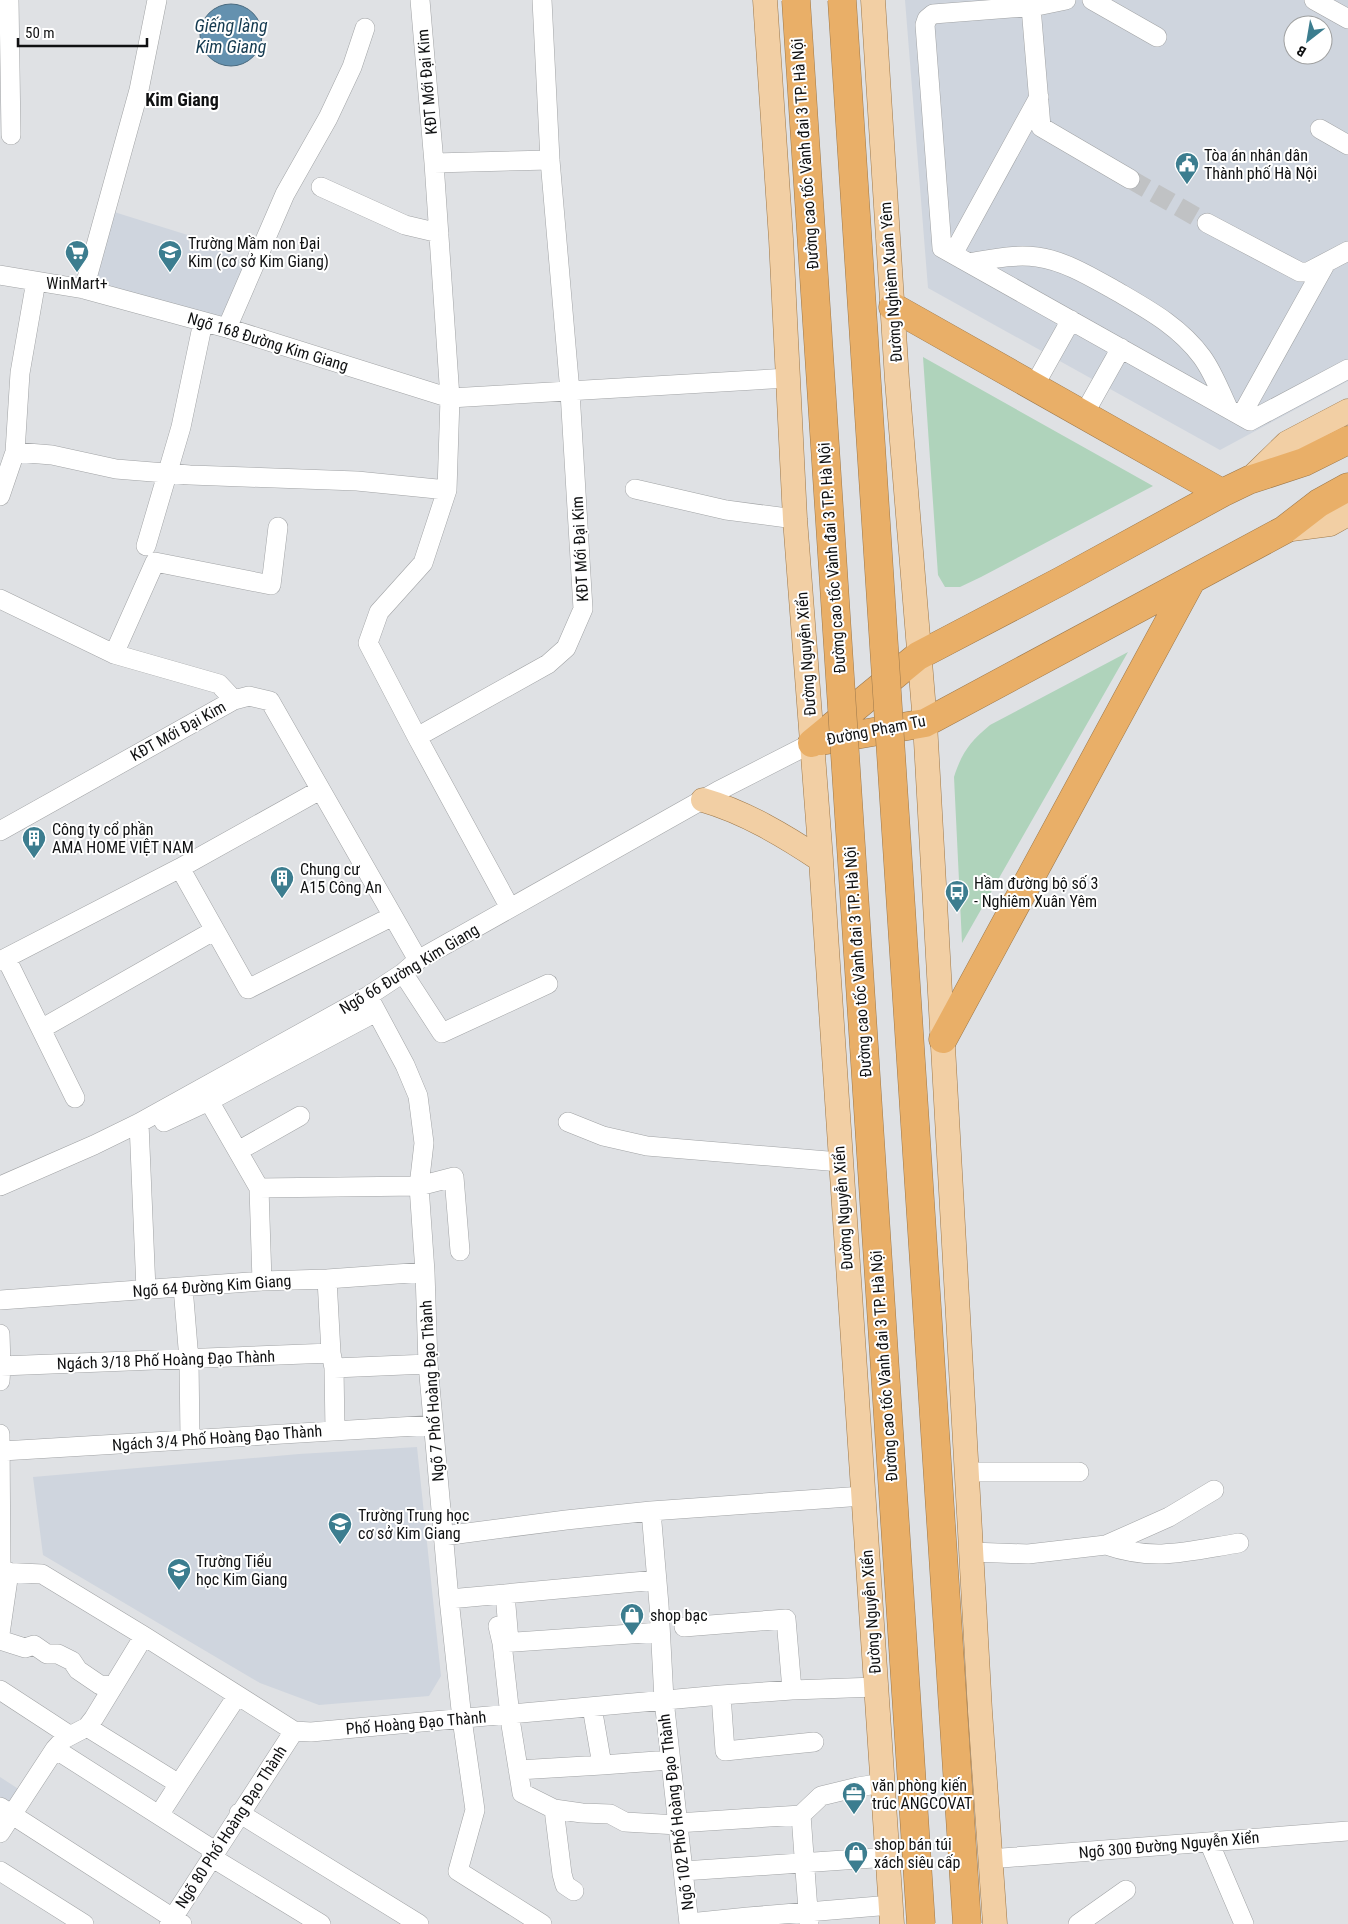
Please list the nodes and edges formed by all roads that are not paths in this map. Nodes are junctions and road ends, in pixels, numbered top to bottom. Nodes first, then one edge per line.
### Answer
1 (9, 0) edge
2 (157, 0) edge
3 (420, 0) edge
4 (542, 0) edge
5 (765, 0) edge
6 (796, 0) edge
7 (842, 0) edge
8 (872, 0) edge
9 (1066, 0) edge
10 (1092, 0) edge
11 (1314, 0) edge
12 (1031, 7) junction
13 (1348, 19) edge
14 (365, 28) dead end
15 (1157, 37) dead end
16 (1039, 97) junction
17 (1320, 129) dead end
18 (11, 135) dead end
19 (1348, 145) edge
20 (550, 160) junction
21 (434, 163) junction
22 (1130, 179) tunnel mouth
23 (321, 187) dead end
24 (1207, 223) tunnel mouth
25 (439, 233) junction
26 (947, 251) junction
27 (1346, 256) edge
28 (969, 263) junction
29 (1326, 263) junction
30 (0, 275) edge
31 (36, 281) junction
32 (84, 289) junction
33 (893, 307) junction
34 (1072, 320) junction
35 (203, 322) junction
36 (227, 328) junction
37 (1121, 348) junction
38 (1348, 369) edge
39 (788, 378) junction
40 (1034, 386) junction
41 (570, 392) junction
42 (450, 398) junction
43 (1348, 411) edge
44 (1084, 414) junction
45 (1240, 415) junction
46 (1348, 440) edge
47 (15, 452) junction
48 (168, 473) junction
49 (1249, 480) junction
50 (1348, 487) edge
51 (2, 488) edge
52 (636, 489) dead end
53 (447, 490) junction
54 (1222, 493) junction
55 (1348, 514) edge
56 (795, 519) junction
57 (278, 526) dead end
58 (1284, 530) junction
59 (146, 546) dead end
60 (1191, 581) junction
61 (0, 599) edge
62 (114, 654) junction
63 (918, 656) junction
64 (234, 700) junction
65 (924, 723) junction
66 (417, 737) junction
67 (812, 743) junction
68 (320, 790) junction
69 (703, 800) junction
70 (0, 831) edge
71 (821, 860) junction
72 (180, 868) junction
73 (510, 908) junction
74 (393, 916) junction
75 (214, 930) junction
76 (3, 959) edge
77 (418, 960) junction
78 (403, 973) junction
79 (548, 984) dead end
80 (372, 1004) junction
81 (41, 1029) junction
82 (943, 1039) junction
83 (75, 1098) dead end
84 (209, 1102) junction
85 (300, 1116) dead end
86 (568, 1122) dead end
87 (140, 1128) junction
88 (115, 1146) dead end
89 (238, 1151) junction
90 (840, 1162) junction
91 (0, 1186) edge
92 (419, 1186) junction
93 (259, 1188) junction
94 (953, 1221) junction
95 (460, 1251) dead end
96 (425, 1272) junction
97 (327, 1279) junction
98 (262, 1281) junction
99 (183, 1287) junction
100 (146, 1290) junction
101 (0, 1300) edge
102 (0, 1334) edge
103 (189, 1360) junction
104 (332, 1361) junction
105 (428, 1364) junction
106 (1, 1374) edge
107 (433, 1425) junction
108 (334, 1431) junction
109 (190, 1440) junction
110 (1, 1443) edge
111 (967, 1472) junction
112 (1079, 1472) dead end
113 (1214, 1490) dead end
114 (863, 1496) junction
115 (651, 1511) junction
116 (443, 1536) junction
117 (1239, 1543) dead end
118 (1106, 1545) junction
119 (971, 1552) junction
120 (5, 1575) edge
121 (657, 1580) junction
122 (504, 1594) junction
123 (449, 1599) junction
124 (684, 1627) dead end
125 (660, 1632) junction
126 (0, 1634) edge
127 (144, 1636) junction
128 (503, 1637) junction
129 (0, 1640) edge
130 (113, 1686) junction
131 (876, 1687) junction
132 (0, 1690) edge
133 (792, 1690) junction
134 (721, 1695) junction
135 (237, 1696) junction
136 (664, 1700) junction
137 (592, 1707) junction
138 (509, 1714) junction
139 (462, 1719) junction
140 (87, 1727) junction
141 (294, 1730) junction
142 (69, 1735) junction
143 (814, 1742) dead end
144 (55, 1749) junction
145 (670, 1760) junction
146 (602, 1765) junction
147 (518, 1770) junction
148 (883, 1783) junction
149 (179, 1784) junction
150 (554, 1809) junction
151 (6, 1811) edge
152 (239, 1813) junction
153 (159, 1815) junction
154 (801, 1815) junction
155 (678, 1824) junction
156 (1348, 1830) edge
157 (0, 1832) edge
158 (1210, 1842) junction
159 (213, 1854) junction
160 (888, 1857) junction
161 (989, 1859) junction
162 (804, 1862) junction
163 (0, 1871) edge
164 (683, 1871) junction
165 (1126, 1890) dead end
166 (574, 1891) dead end
167 (891, 1914) edge
168 (808, 1918) edge
169 (175, 1922) edge
170 (84, 1924) edge
171 (321, 1924) edge
172 (419, 1924) edge
173 (542, 1924) edge
174 (689, 1924) edge
175 (921, 1924) edge
176 (967, 1924) edge
177 (973, 1924) edge
178 (996, 1924) edge
179 (1078, 1924) edge
180 (1244, 1924) edge

1 - 18 street
2 - 32 street
3 - 21 street, KĐT Mới Đại Kim
4 - 20 street, KĐT Mới Đại Kim
5 - 39 main road
6 - 175 highway, Đường cao tốc Vành đai 3 TP. Hà Nội, bridge
7 - 176 highway, bridge
8 - 33 main road, Đường Nghiêm Xuân Yêm
9 - 12 street
10 - 15 street
11 - 13 street
12 - 16 street
12 - 26 street
14 - 36 street
16 - 22 street
16 - 26 street
17 - 19 street
20 - 21 street
20 - 41 street, KĐT Mới Đại Kim
21 - 25 street, KĐT Mới Đại Kim
23 - 25 street
24 - 29 street
25 - 42 street, KĐT Mới Đại Kim
26 - 28 street
27 - 29 street
28 - 34 street
28 - 45 street
29 - 45 street
30 - 31 street, Ngõ 168 Đường Kim Giang
31 - 32 street, Ngõ 168 Đường Kim Giang
31 - 47 street
32 - 35 street, Ngõ 168 Đường Kim Giang
33 - 40 highway
33 - 63 main road, Đường Nghiêm Xuân Yêm
34 - 37 street
34 - 40 street
35 - 36 street, Ngõ 168 Đường Kim Giang
35 - 48 street
36 - 42 street, Ngõ 168 Đường Kim Giang
37 - 44 street
37 - 45 street
38 - 45 street
39 - 41 street
39 - 56 main road, Đường Nguyễn Xiển
40 - 44 highway
41 - 42 street
41 - 66 street, KĐT Mới Đại Kim
42 - 53 street, KĐT Mới Đại Kim
43 - 49 main road, Đường Phạm Tu
44 - 54 highway
46 - 49 highway, Đường Phạm Tu
47 - 48 street
47 - 51 street
48 - 53 street
48 - 59 street
49 - 54 highway, Đường Phạm Tu
50 - 58 highway, Đường Phạm Tu
52 - 56 street
53 - 66 street, KĐT Mới Đại Kim
54 - 63 highway, Đường Phạm Tu
55 - 58 main road, Đường Phạm Tu
56 - 67 main road, Đường Nguyễn Xiển
57 - 62 street
58 - 60 highway, Đường Phạm Tu
60 - 65 highway, Đường Phạm Tu
60 - 82 highway
61 - 62 street
62 - 64 street
63 - 65 main road
63 - 67 highway, Đường Phạm Tu
64 - 68 street, KĐT Mới Đại Kim
64 - 70 street, KĐT Mới Đại Kim
65 - 67 highway, Đường Phạm Tu
65 - 82 main road
66 - 73 street, KĐT Mới Đại Kim
67 - 69 street, Ngõ 66 Đường Kim Giang
67 - 71 main road, Đường Nguyễn Xiển
68 - 72 street
68 - 74 street, KĐT Mới Đại Kim
69 - 71 main road
69 - 73 street, Ngõ 66 Đường Kim Giang
71 - 90 main road, Đường Nguyễn Xiển
72 - 75 street
72 - 76 street
73 - 77 street, Ngõ 66 Đường Kim Giang
74 - 75 street
74 - 77 street, KĐT Mới Đại Kim
75 - 81 street
76 - 81 street
77 - 78 street, Ngõ 66 Đường Kim Giang
78 - 79 street
78 - 80 street, Ngõ 66 Đường Kim Giang
80 - 84 street
80 - 87 street, Ngõ 66 Đường Kim Giang
80 - 92 street, Ngõ 7 Phố Hoàng Đạo Thành
81 - 83 street
82 - 94 main road
84 - 87 street
84 - 89 street
85 - 89 street
86 - 90 street
87 - 88 street
87 - 91 street, Ngõ 66 Đường Kim Giang
87 - 100 street
89 - 93 street
90 - 114 main road, Đường Nguyễn Xiển
92 - 93 street
92 - 95 street
92 - 96 street, Ngõ 7 Phố Hoàng Đạo Thành
93 - 98 street
94 - 111 main road
94 - 177 main road
96 - 97 street, Ngõ 64 Đường Kim Giang
96 - 105 street, Ngõ 7 Phố Hoàng Đạo Thành
97 - 98 street, Ngõ 64 Đường Kim Giang
97 - 104 street
98 - 99 street, Ngõ 64 Đường Kim Giang
99 - 100 street, Ngõ 64 Đường Kim Giang
99 - 103 street
100 - 101 street, Ngõ 64 Đường Kim Giang
102 - 106 street
103 - 104 street, Ngách 3/18 Phố Hoàng Đạo Thành
103 - 106 street, Ngách 3/18 Phố Hoàng Đạo Thành
103 - 109 street
104 - 105 street, Ngách 3/18 Phố Hoàng Đạo Thành
104 - 108 street
105 - 107 street, Ngõ 7 Phố Hoàng Đạo Thành
107 - 108 street, Ngách 3/4 Phố Hoàng Đạo Thành
107 - 116 street, Ngõ 7 Phố Hoàng Đạo Thành
108 - 109 street, Ngách 3/4 Phố Hoàng Đạo Thành
109 - 110 street, Ngách 3/4 Phố Hoàng Đạo Thành
110 - 120 street
111 - 112 street
111 - 119 main road
113 - 118 street
114 - 115 street
114 - 131 main road, Đường Nguyễn Xiển
115 - 116 street
115 - 121 street, Ngõ 102 Phố Hoàng Đạo Thành
116 - 123 street, Ngõ 7 Phố Hoàng Đạo Thành
117 - 118 street
118 - 119 street
119 - 161 main road
120 - 126 street
120 - 127 street, Phố Hoàng Đạo Thành
121 - 122 street
121 - 125 street, Ngõ 102 Phố Hoàng Đạo Thành
122 - 123 street
122 - 128 street
123 - 139 street, Ngõ 7 Phố Hoàng Đạo Thành
124 - 133 street
125 - 128 street
125 - 136 street, Ngõ 102 Phố Hoàng Đạo Thành
127 - 130 street
127 - 135 street, Phố Hoàng Đạo Thành
128 - 138 street
129 - 130 street
130 - 140 street
131 - 133 street, Phố Hoàng Đạo Thành
131 - 148 main road, Đường Nguyễn Xiển
132 - 142 street
133 - 134 street, Phố Hoàng Đạo Thành
134 - 136 street, Phố Hoàng Đạo Thành
134 - 143 street
135 - 141 street, Phố Hoàng Đạo Thành
135 - 149 street
136 - 137 street, Phố Hoàng Đạo Thành
136 - 145 street, Ngõ 102 Phố Hoàng Đạo Thành
137 - 138 street, Phố Hoàng Đạo Thành
137 - 146 street
138 - 139 street, Phố Hoàng Đạo Thành
138 - 147 street
139 - 141 street, Phố Hoàng Đạo Thành
139 - 173 street, Ngõ 7 Phố Hoàng Đạo Thành
140 - 142 street
140 - 149 street
141 - 152 street, Ngõ 80 Phố Hoàng Đạo Thành
142 - 144 street
144 - 151 street
144 - 153 street
145 - 146 street
145 - 155 street, Ngõ 102 Phố Hoàng Đạo Thành
146 - 147 street
147 - 150 street
148 - 154 street
148 - 160 main road, Đường Nguyễn Xiển
149 - 153 street
150 - 155 street
150 - 166 street
151 - 157 street
151 - 169 street
152 - 159 street, Ngõ 80 Phố Hoàng Đạo Thành
152 - 172 street
153 - 159 street
154 - 155 street
154 - 162 street
155 - 164 street, Ngõ 102 Phố Hoàng Đạo Thành
156 - 158 street, Ngõ 300 Đường Nguyễn Xiển
158 - 161 street, Ngõ 300 Đường Nguyễn Xiển
158 - 180 street
159 - 169 street, Ngõ 80 Phố Hoàng Đạo Thành
159 - 171 street
160 - 162 street
160 - 167 main road, Đường Nguyễn Xiển
161 - 178 main road
162 - 164 street
162 - 168 street
163 - 170 street
164 - 174 street, Ngõ 102 Phố Hoàng Đạo Thành
165 - 179 street
167 - 168 street
168 - 174 street

